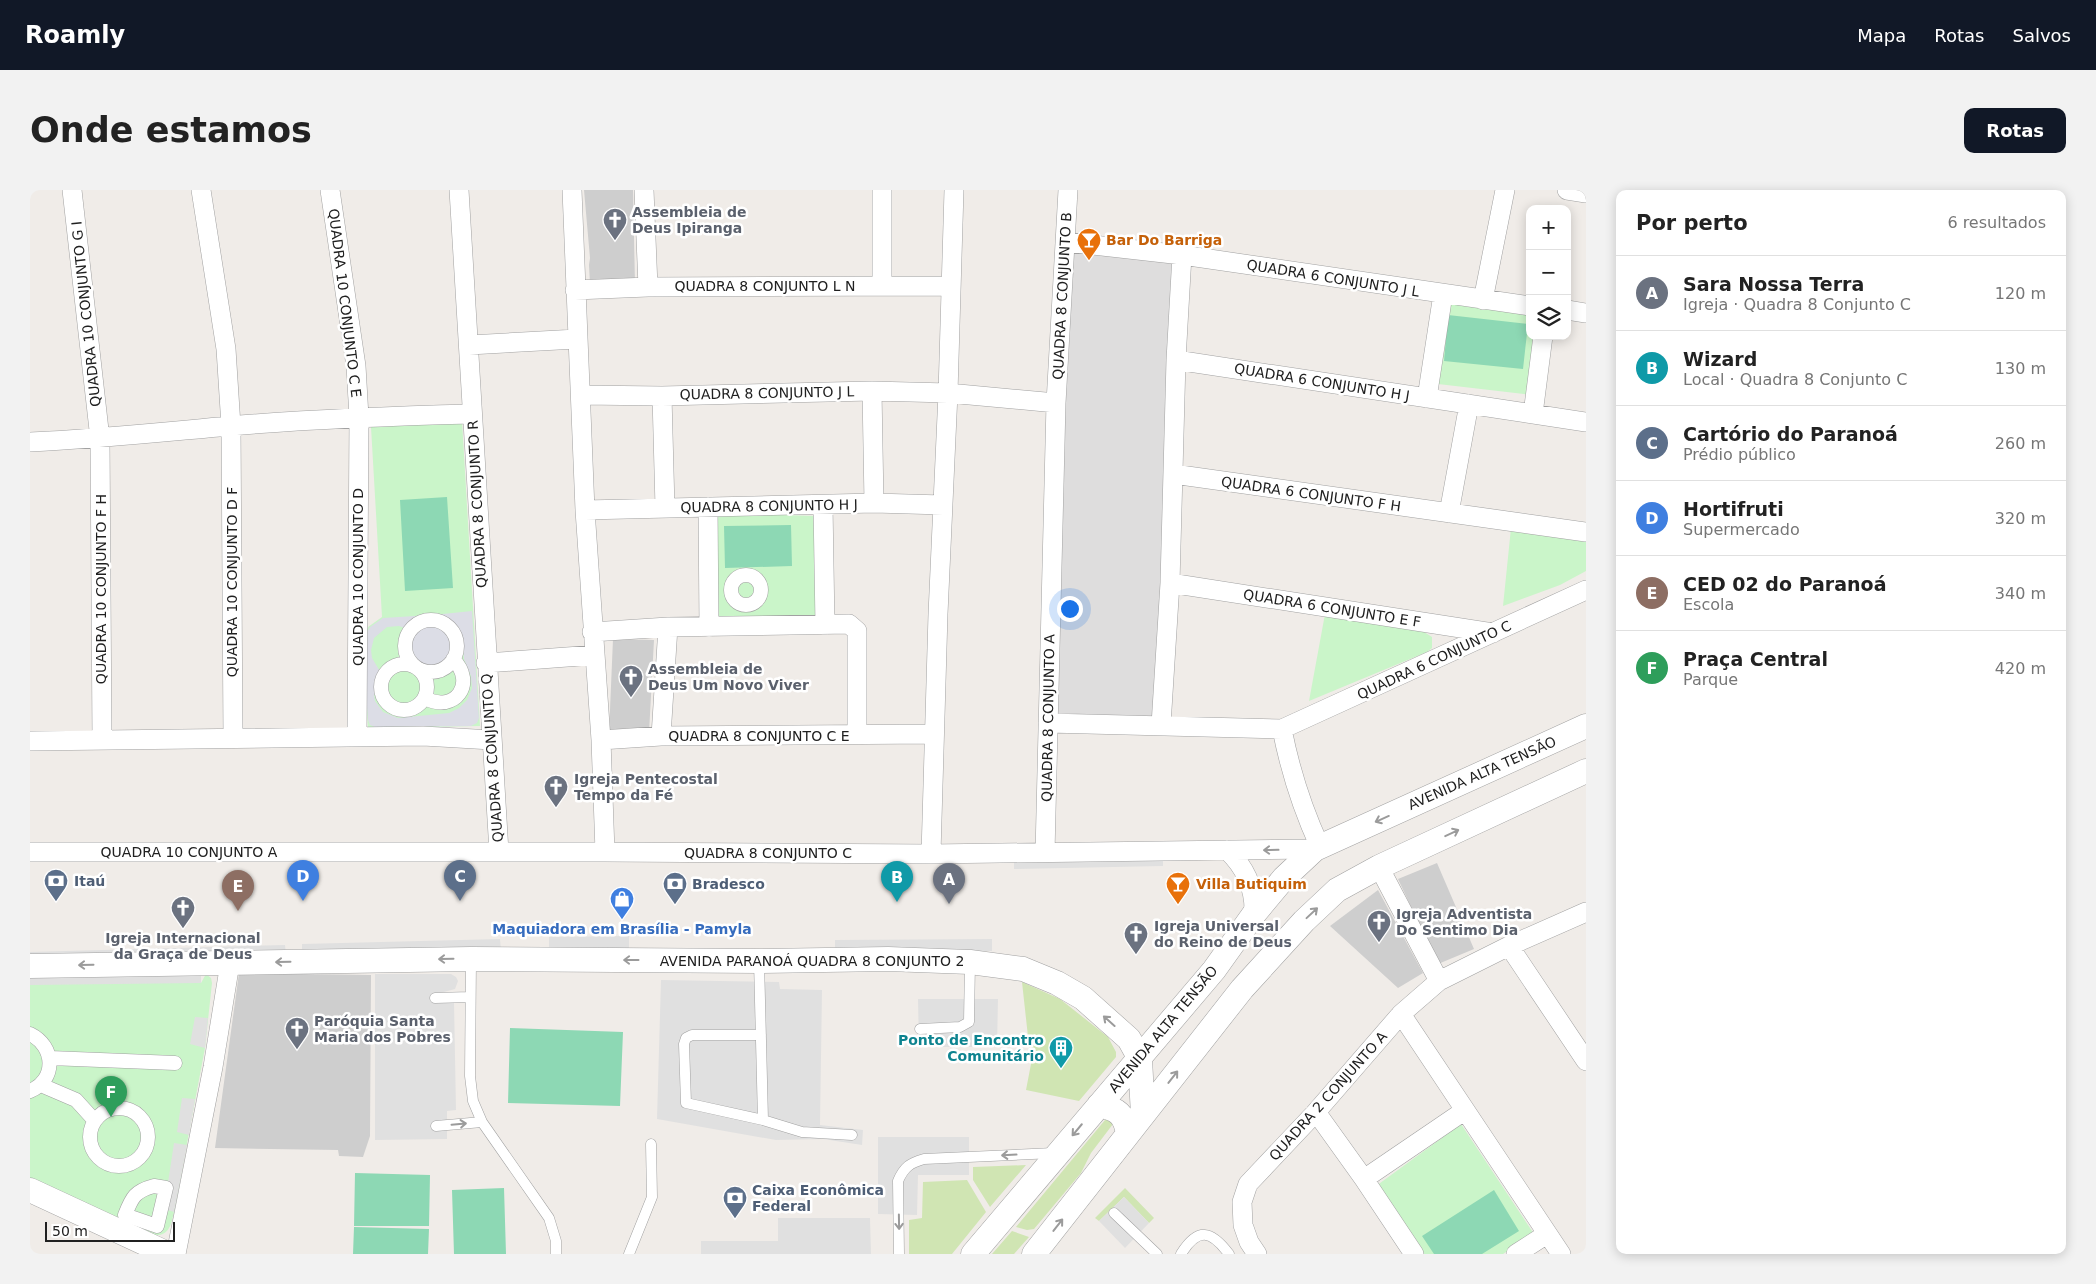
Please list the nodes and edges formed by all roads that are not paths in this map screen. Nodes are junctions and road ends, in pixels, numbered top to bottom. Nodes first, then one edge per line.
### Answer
1 (72, 190) edge
2 (201, 190) edge
3 (330, 190) edge
4 (459, 190) edge
5 (572, 190) edge
6 (644, 190) edge
7 (882, 190) edge
8 (954, 190) edge
9 (1068, 190) edge
10 (1505, 190) edge
11 (1567, 190) edge
12 (1586, 193) edge
13 (1066, 242) junction
14 (1182, 255) junction
15 (882, 286) junction
16 (950, 286) junction
17 (648, 287) junction
18 (575, 290) junction
19 (1443, 294) junction
20 (1484, 300) junction
21 (1526, 305) edge
22 (1571, 311) edge
23 (1586, 313) edge
24 (577, 339) junction
25 (1542, 340) edge
26 (469, 346) junction
27 (1176, 360) junction
28 (872, 391) junction
29 (948, 393) junction
30 (582, 396) junction
31 (662, 396) junction
32 (1427, 398) junction
33 (1056, 403) junction
34 (1469, 404) junction
35 (472, 414) junction
36 (1533, 414) junction
37 (359, 417) junction
38 (1586, 422) edge
39 (231, 426) junction
40 (100, 439) junction
41 (30, 442) edge
42 (1173, 474) junction
43 (874, 503) junction
44 (823, 505) junction
45 (942, 505) junction
46 (665, 508) junction
47 (708, 508) junction
48 (585, 510) junction
49 (1449, 513) junction
50 (1586, 532) edge
51 (1170, 582) junction
52 (1586, 590) edge
53 (825, 625) junction
54 (709, 626) junction
55 (668, 627) junction
56 (592, 632) junction
57 (1494, 633) junction
58 (594, 655) junction
59 (453, 659) junction
60 (486, 663) junction
61 (416, 667) junction
62 (425, 698) junction
63 (1048, 723) junction
64 (1161, 725) junction
65 (1586, 726) edge
66 (1282, 729) junction
67 (934, 734) junction
68 (857, 735) junction
69 (661, 736) junction
70 (357, 737) junction
71 (233, 738) junction
72 (102, 739) junction
73 (492, 740) junction
74 (601, 740) junction
75 (30, 741) edge
76 (1586, 772) edge
77 (1317, 848) junction
78 (1227, 850) junction
79 (30, 852) edge
80 (499, 852) junction
81 (605, 852) junction
82 (1045, 853) junction
83 (931, 854) junction
84 (1379, 867) junction
85 (1586, 912) edge
86 (1254, 914) junction
87 (1509, 946) junction
88 (471, 959) junction
89 (759, 961) junction
90 (230, 962) junction
91 (970, 962) junction
92 (30, 966) edge
93 (1214, 970) junction
94 (1439, 981) junction
95 (1242, 989) junction
96 (470, 997) junction
97 (435, 998) dead end
98 (1401, 1014) junction
99 (920, 1029) dead end
100 (30, 1034) edge
101 (761, 1035) junction
102 (50, 1058) junction
103 (1140, 1059) junction
104 (1586, 1061) edge
105 (175, 1063) dead end
106 (35, 1088) edge
107 (1098, 1105) junction
108 (1464, 1111) junction
109 (1316, 1112) junction
110 (1143, 1115) junction
111 (763, 1120) junction
112 (95, 1121) junction
113 (482, 1122) junction
114 (436, 1126) dead end
115 (1128, 1134) junction
116 (852, 1135) dead end
117 (651, 1144) dead end
118 (1058, 1153) junction
119 (1364, 1179) junction
120 (30, 1190) edge
121 (1114, 1213) dead end
122 (1547, 1234) junction
123 (168, 1254) edge
124 (176, 1254) edge
125 (556, 1254) edge
126 (629, 1254) edge
127 (900, 1254) edge
128 (973, 1254) edge
129 (1034, 1254) edge
130 (1157, 1254) edge
131 (1181, 1254) edge
132 (1228, 1254) edge
133 (1257, 1254) edge
134 (1414, 1254) edge
135 (1516, 1254) edge
136 (1561, 1254) edge

1 - 40 street, QUADRA 10 CONJUNTO G I
2 - 39 street, QUADRA 10 CONJUNTO D F
3 - 37 street, QUADRA 10 CONJUNTO C E
4 - 26 street, QUADRA 8 CONJUNTO R
5 - 18 street
6 - 17 street
7 - 15 street
8 - 16 street
9 - 13 street, QUADRA 8 CONJUNTO B
10 - 20 street
11 - 12 street
13 - 14 street, QUADRA 6 CONJUNTO J L
13 - 33 street, QUADRA 8 CONJUNTO B
14 - 19 street, QUADRA 6 CONJUNTO J L
14 - 27 street
15 - 16 street, QUADRA 8 CONJUNTO L N
15 - 17 street, QUADRA 8 CONJUNTO L N
16 - 29 street
17 - 18 street, QUADRA 8 CONJUNTO L N
18 - 24 street
19 - 20 street, QUADRA 6 CONJUNTO J L
19 - 32 street
20 - 21 street, QUADRA 6 CONJUNTO J L
22 - 23 street
24 - 26 street
24 - 30 street
25 - 36 street
26 - 35 street, QUADRA 8 CONJUNTO R
27 - 32 street, QUADRA 6 CONJUNTO H J
27 - 42 street
28 - 29 street, QUADRA 8 CONJUNTO J L
28 - 31 street, QUADRA 8 CONJUNTO J L
28 - 43 street
29 - 33 street, QUADRA 8 CONJUNTO J L
29 - 45 street
30 - 31 street, QUADRA 8 CONJUNTO J L
30 - 48 street
31 - 46 street
32 - 34 street, QUADRA 6 CONJUNTO H J
33 - 63 street, QUADRA 8 CONJUNTO A
34 - 36 street, QUADRA 6 CONJUNTO H J
34 - 49 street
35 - 37 street
35 - 60 street, QUADRA 8 CONJUNTO R
36 - 38 street, QUADRA 6 CONJUNTO H J
37 - 39 street
37 - 70 street, QUADRA 10 CONJUNTO D
39 - 40 street
39 - 71 street, QUADRA 10 CONJUNTO D F
40 - 41 street
40 - 72 street, QUADRA 10 CONJUNTO F H
42 - 49 street, QUADRA 6 CONJUNTO F H
42 - 51 street
43 - 44 street, QUADRA 8 CONJUNTO H J
43 - 45 street, QUADRA 8 CONJUNTO H J
44 - 47 street, QUADRA 8 CONJUNTO H J
44 - 53 street
45 - 67 street
46 - 47 street, QUADRA 8 CONJUNTO H J
46 - 48 street, QUADRA 8 CONJUNTO H J
47 - 54 street
48 - 56 street
49 - 50 street, QUADRA 6 CONJUNTO F H
51 - 57 street, QUADRA 6 CONJUNTO E F
51 - 64 street
52 - 57 street, QUADRA 6 CONJUNTO C
53 - 54 street
53 - 68 street
54 - 55 street
55 - 56 street
55 - 69 street
56 - 58 street
57 - 66 street, QUADRA 6 CONJUNTO C
58 - 60 street
58 - 74 street
59 - 61 street
59 - 61 street
59 - 62 street
60 - 73 street, QUADRA 8 CONJUNTO Q
61 - 62 street
61 - 62 street
63 - 64 street
63 - 82 street, QUADRA 8 CONJUNTO A
64 - 66 street
65 -> 77 street, AVENIDA ALTA TENSÃO
66 - 77 street
67 - 68 street
67 - 83 street
68 - 69 street, QUADRA 8 CONJUNTO C E
69 - 74 street
70 - 71 street
70 - 73 street
71 - 72 street
72 - 75 street
73 - 80 street, QUADRA 8 CONJUNTO Q
74 - 81 street
84 -> 76 street
77 -> 78 street, QUADRA 8 CONJUNTO C
77 - 86 street, AVENIDA ALTA TENSÃO
78 - 82 street, QUADRA 8 CONJUNTO C
78 - 86 street
79 - 80 street, QUADRA 10 CONJUNTO A
80 - 81 street, QUADRA 8 CONJUNTO C
81 - 83 street, QUADRA 8 CONJUNTO C
82 - 83 street, QUADRA 8 CONJUNTO C
84 - 94 street
95 -> 84 street
85 - 87 street, QUADRA 2 CONJUNTO A
86 - 93 street, AVENIDA ALTA TENSÃO
87 - 94 street, QUADRA 2 CONJUNTO A
87 - 104 street
89 -> 88 street, AVENIDA PARANOÁ QUADRA 8 CONJUNTO 2
88 -> 90 street, AVENIDA PARANOÁ QUADRA 8 CONJUNTO 2
88 - 96 lane
89 - 91 street, AVENIDA PARANOÁ QUADRA 8 CONJUNTO 2
89 - 101 lane
90 -> 92 street, AVENIDA PARANOÁ QUADRA 8 CONJUNTO 2
90 - 124 street
91 - 99 lane
103 -> 91 street, AVENIDA PARANOÁ QUADRA 8 CONJUNTO 2
93 - 95 street
93 - 103 street, AVENIDA ALTA TENSÃO
94 - 98 street, QUADRA 2 CONJUNTO A
110 -> 95 street
96 - 97 lane
96 - 113 lane
98 - 108 street
98 - 109 street, QUADRA 2 CONJUNTO A
100 - 102 street
101 - 111 lane
101 - 111 lane
102 - 105 street
102 - 106 street
103 - 107 street, AVENIDA ALTA TENSÃO
103 - 110 street, AVENIDA PARANOÁ QUADRA 8 CONJUNTO 2
106 - 112 street
107 - 115 street
107 -> 118 street, AVENIDA ALTA TENSÃO
108 - 119 street
108 - 122 street
109 - 119 street
109 - 133 street, QUADRA 2 CONJUNTO A
110 - 115 street
111 - 116 lane
112 - 112 street
114 -> 113 lane
113 - 125 lane
129 -> 115 street
117 - 126 lane
118 -> 127 lane
118 - 128 street, AVENIDA ALTA TENSÃO
119 - 134 street
120 - 123 street
121 - 130 lane
122 - 135 street
122 - 136 street
131 - 132 lane

